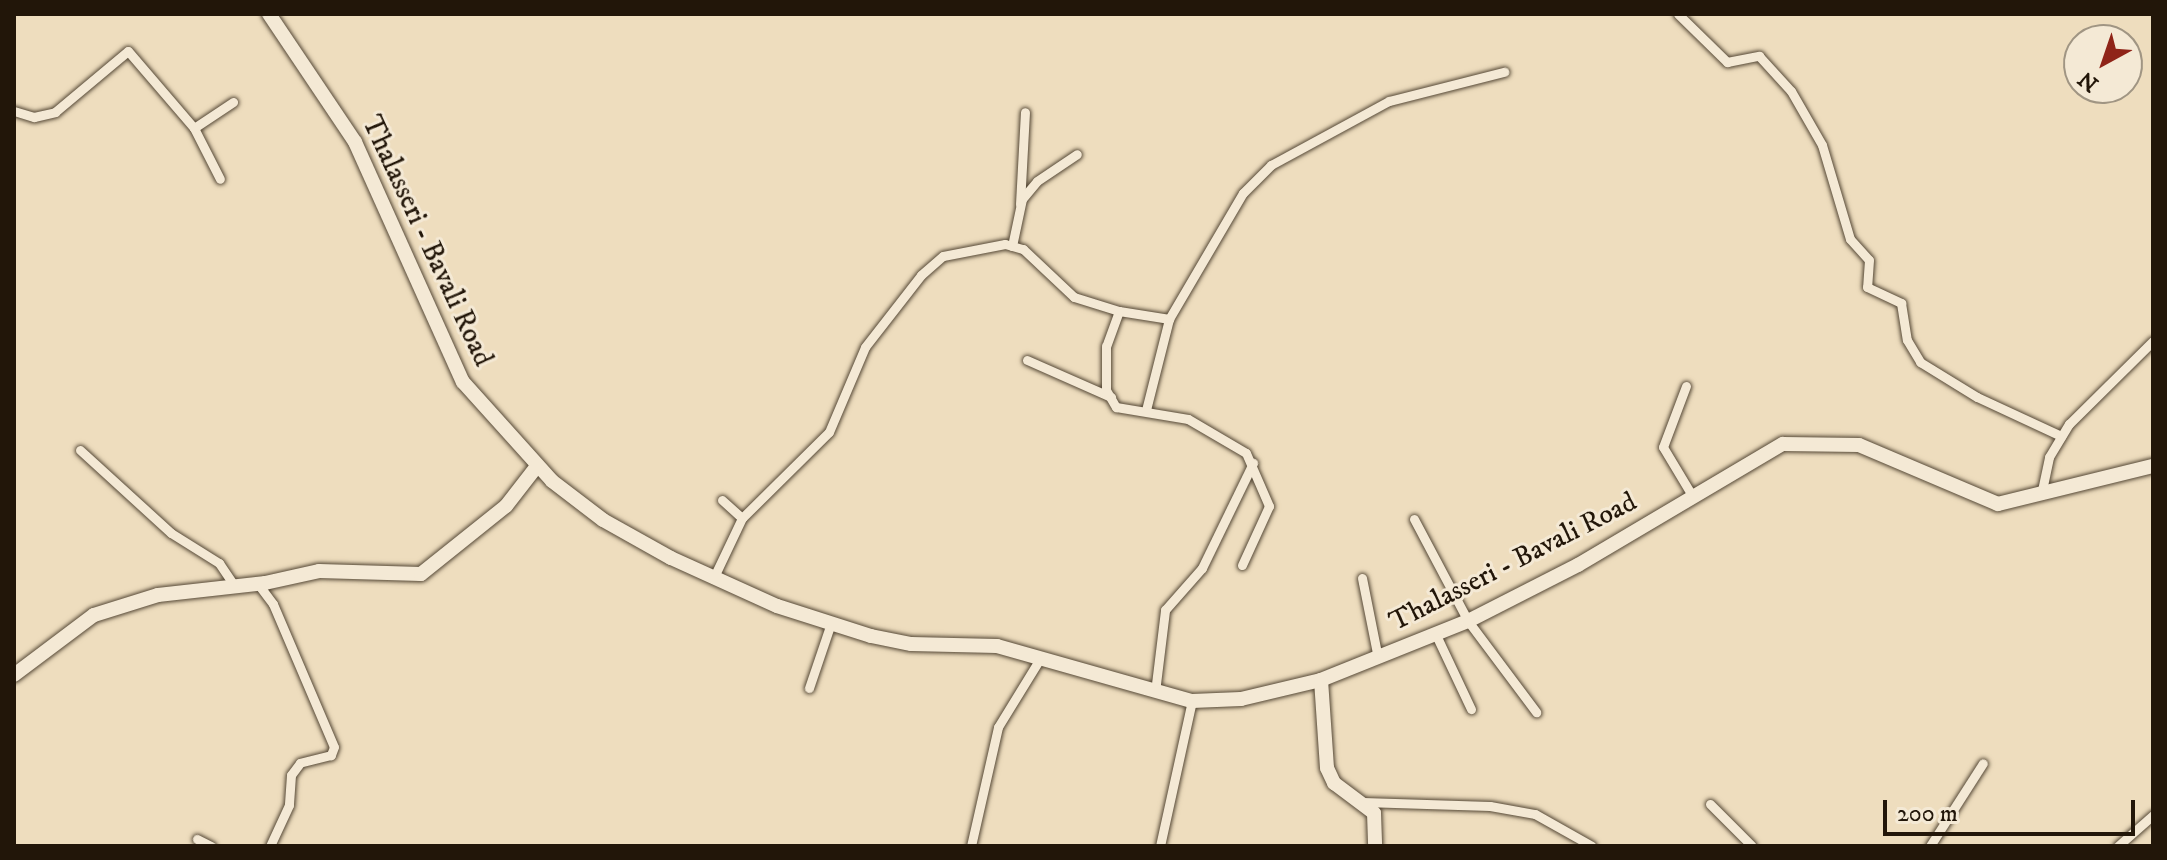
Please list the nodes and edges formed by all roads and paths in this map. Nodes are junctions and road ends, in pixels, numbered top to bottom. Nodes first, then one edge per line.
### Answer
1 (269, 14) edge
2 (1678, 14) edge
3 (1504, 72) dead end
4 (233, 102) dead end
5 (14, 111) edge
6 (1025, 112) dead end
7 (194, 128) junction
8 (1077, 154) dead end
9 (220, 179) dead end
10 (1020, 204) junction
11 (1012, 246) junction
12 (1119, 311) junction
13 (1169, 319) junction
14 (2153, 341) edge
15 (1027, 360) dead end
16 (1686, 386) dead end
17 (1111, 397) junction
18 (1146, 410) junction
19 (2061, 436) junction
20 (80, 450) dead end
21 (1253, 463) junction
22 (537, 466) junction
23 (2153, 466) edge
24 (2041, 495) junction
25 (1693, 497) junction
26 (722, 500) dead end
27 (742, 518) junction
28 (1414, 519) dead end
29 (1242, 565) dead end
30 (1362, 578) dead end
31 (713, 579) junction
32 (258, 584) junction
33 (235, 587) junction
34 (1468, 621) junction
35 (831, 623) junction
36 (1436, 635) junction
37 (1041, 657) junction
38 (1378, 658) junction
39 (14, 675) edge
40 (1321, 680) junction
41 (809, 688) dead end
42 (1155, 692) junction
43 (1192, 701) junction
44 (1471, 709) dead end
45 (1536, 712) dead end
46 (1983, 763) dead end
47 (1363, 802) junction
48 (1710, 804) dead end
49 (2153, 815) edge
50 (197, 839) dead end
51 (211, 846) edge
52 (270, 846) edge
53 (971, 846) edge
54 (1160, 846) edge
55 (1375, 846) edge
56 (1592, 846) edge
57 (1752, 846) edge
58 (1930, 846) edge
59 (2118, 846) edge

1 - 22 main road, Thalasseri - Bavali Road
2 - 19 street
3 - 13 street
4 - 7 street
5 - 7 street
6 - 10 street
7 - 9 street
8 - 10 street
10 - 11 street
11 - 12 street
11 - 27 street
12 - 13 street
12 - 17 street
13 - 18 street
14 - 19 street
15 - 17 street
16 - 25 street
17 - 18 street
18 - 21 street
19 - 24 street
20 - 33 street
21 - 29 street
21 - 42 street
22 - 31 main road, Thalasseri - Bavali Road
22 - 32 main road
23 - 24 main road, Thalasseri - Bavali Road
24 - 25 main road, Thalasseri - Bavali Road
25 - 34 main road, Thalasseri - Bavali Road
26 - 27 street
27 - 31 street
28 - 34 street
30 - 38 street
31 - 35 main road, Thalasseri - Bavali Road
32 - 33 main road
32 - 52 street
33 - 39 main road
34 - 36 main road, Thalasseri - Bavali Road
34 - 45 street
35 - 37 main road, Thalasseri - Bavali Road
35 - 41 street
36 - 38 main road, Thalasseri - Bavali Road
36 - 44 street
37 - 42 main road, Thalasseri - Bavali Road
37 - 53 street
38 - 40 main road, Thalasseri - Bavali Road
40 - 43 main road, Thalasseri - Bavali Road
40 - 47 main road
42 - 43 main road, Thalasseri - Bavali Road
43 - 54 street
46 - 58 street
47 - 55 main road
47 - 56 street
48 - 57 street
49 - 59 street
50 - 51 street

